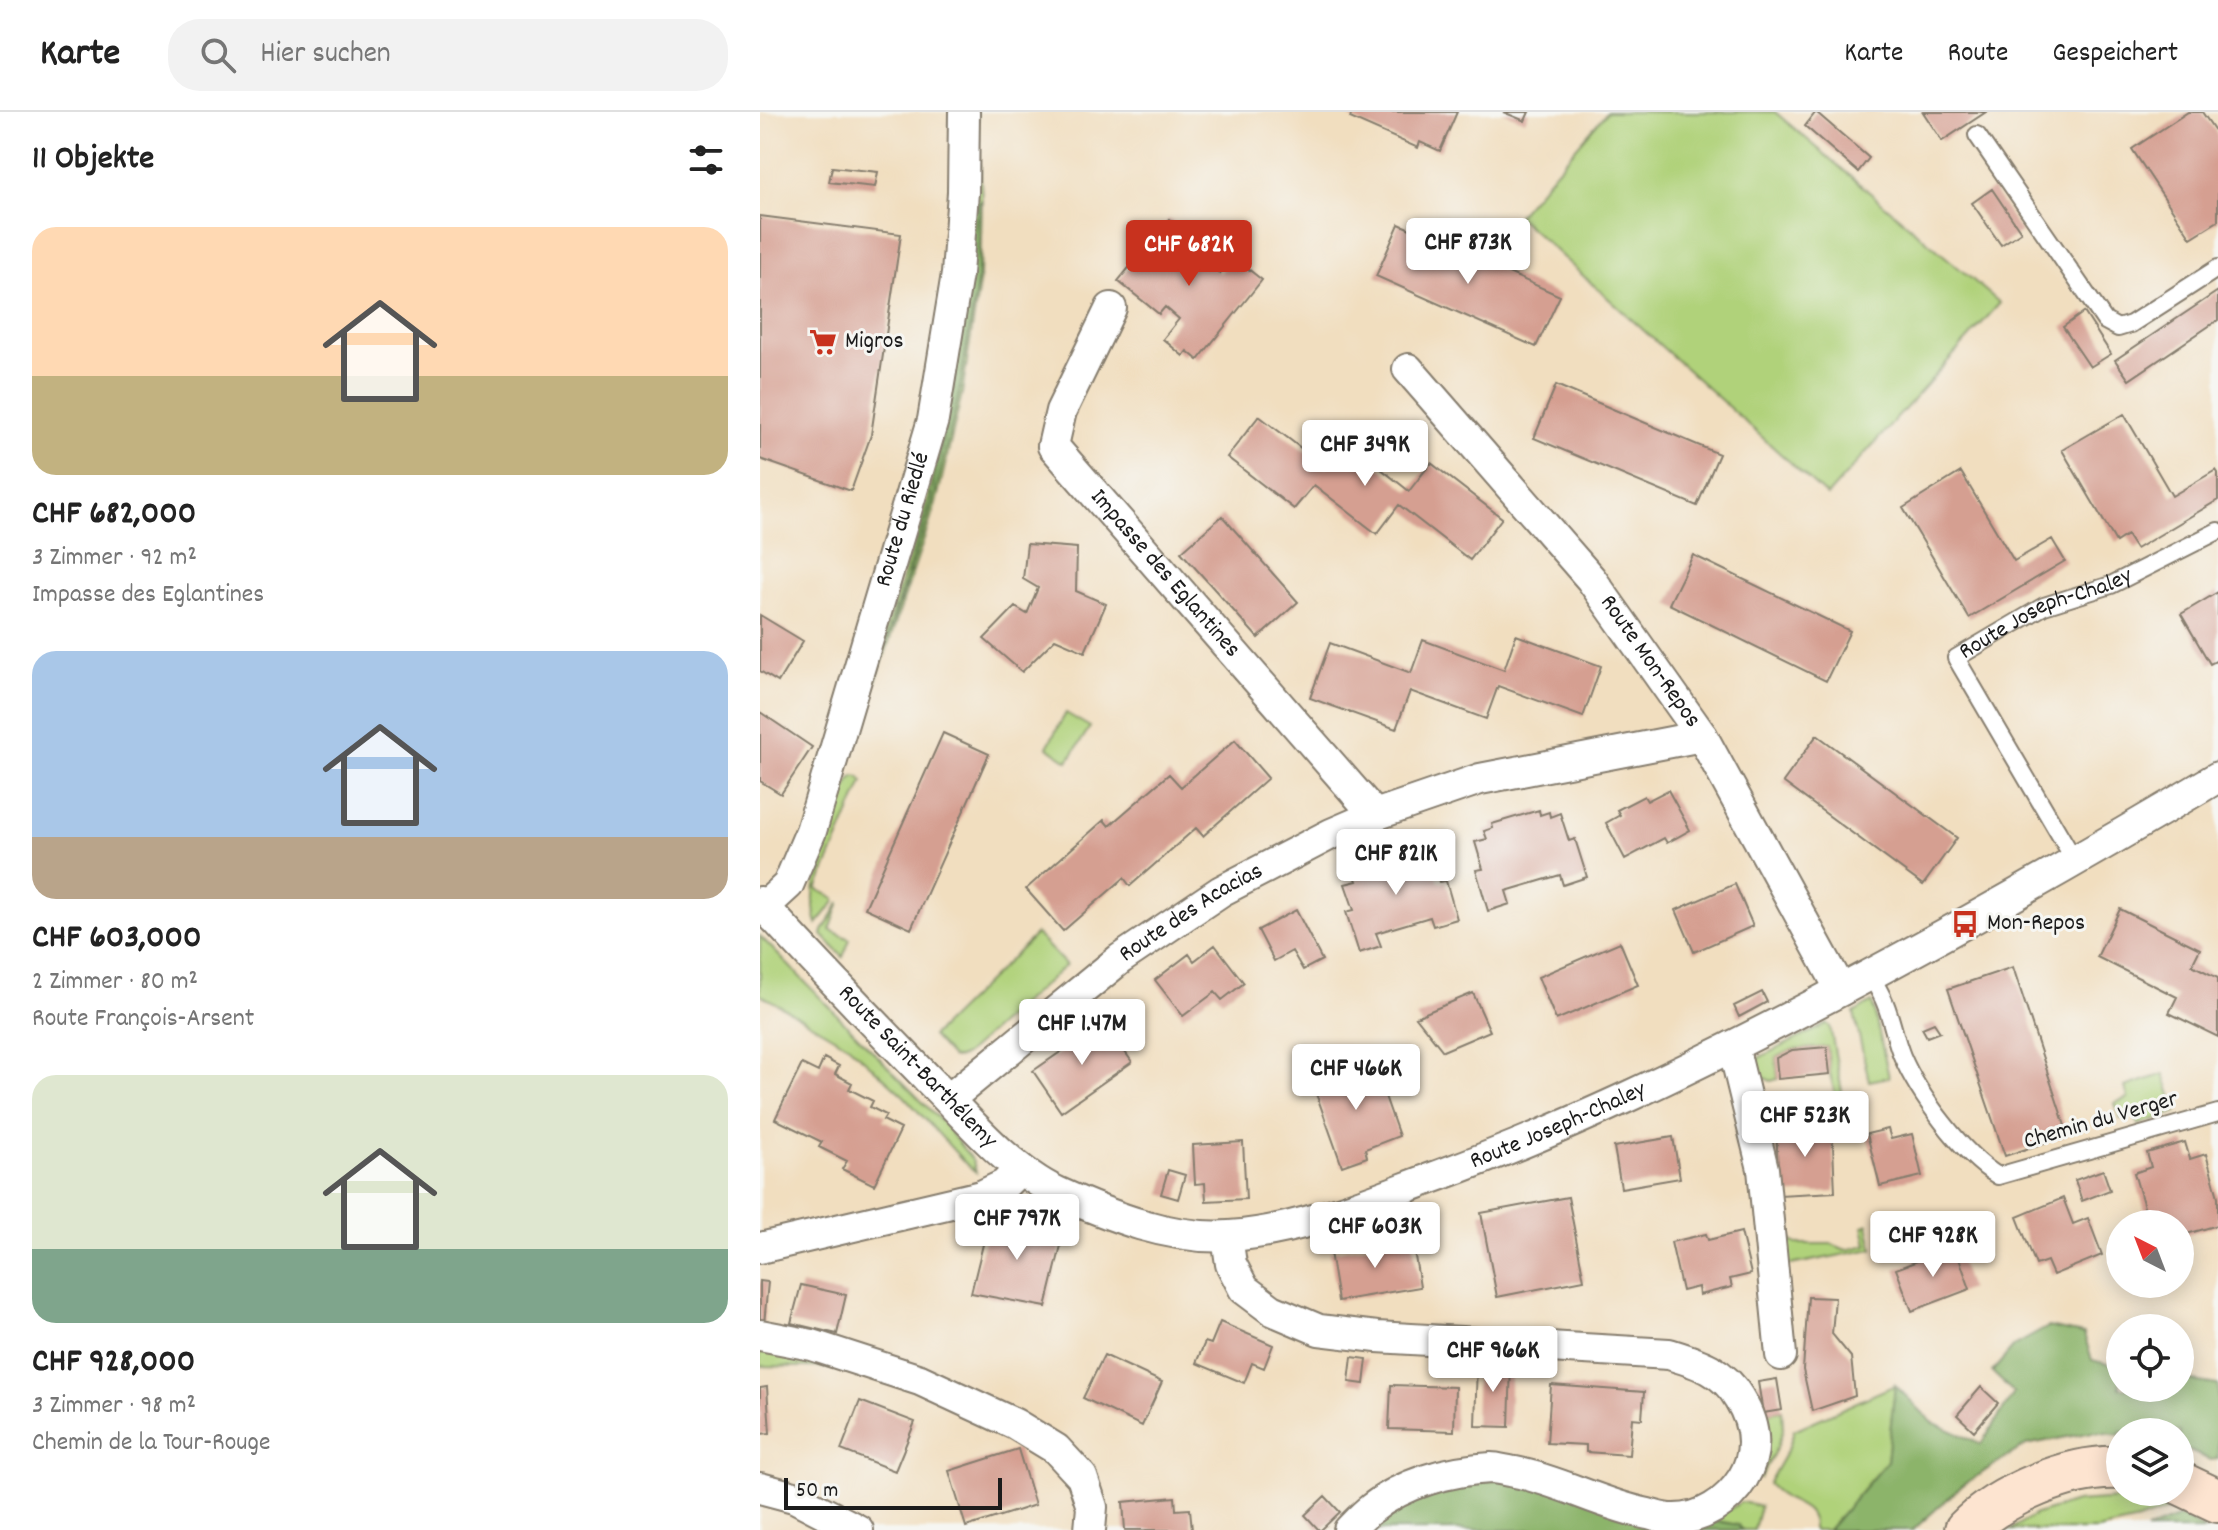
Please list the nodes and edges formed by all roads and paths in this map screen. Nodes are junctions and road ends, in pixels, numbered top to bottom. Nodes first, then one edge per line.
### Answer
1 (964, 112) edge
2 (1977, 135) dead end
3 (2218, 268) edge
4 (1111, 308) dead end
5 (1408, 369) dead end
6 (2218, 531) edge
7 (1702, 736) junction
8 (2218, 777) edge
9 (1375, 815) junction
10 (2075, 861) junction
11 (762, 905) edge
12 (1871, 975) junction
13 (1841, 990) junction
14 (1733, 1046) junction
15 (949, 1099) junction
16 (2218, 1113) edge
17 (1020, 1169) junction
18 (1092, 1206) joint
19 (1227, 1237) junction
20 (760, 1248) edge
21 (760, 1335) edge
22 (1781, 1355) dead end
23 (2106, 1470) edge
24 (760, 1488) edge
25 (858, 1530) edge
26 (1090, 1530) edge
27 (1349, 1530) edge
28 (1966, 1530) edge

1 - 11 street, Route du Riedlé
2 - 3 lane
4 - 9 street, Impasse des Eglantines
5 - 7 street, Route Mon-Repos
6 - 10 lane, Route Joseph-Chaley
7 - 9 street, Route des Acacias
7 - 13 street, Route Mon-Repos
8 - 10 street, Route Joseph-Chaley
9 - 15 street, Route des Acacias
10 - 12 street, Route Joseph-Chaley
11 - 15 street, Route Saint-Barthélemy
12 - 13 street, Route Joseph-Chaley
12 - 16 lane, Chemin du Verger
13 - 14 street, Route Joseph-Chaley
14 - 19 street, Route Joseph-Chaley
14 - 22 street
15 - 17 street, Route Saint-Barthélemy
17 - 18 street, Route Saint-Barthélemy
17 - 20 street
18 - 19 street, Route Joseph-Chaley
19 - 27 street
21 - 26 street
23 - 28 main road
24 - 25 street

